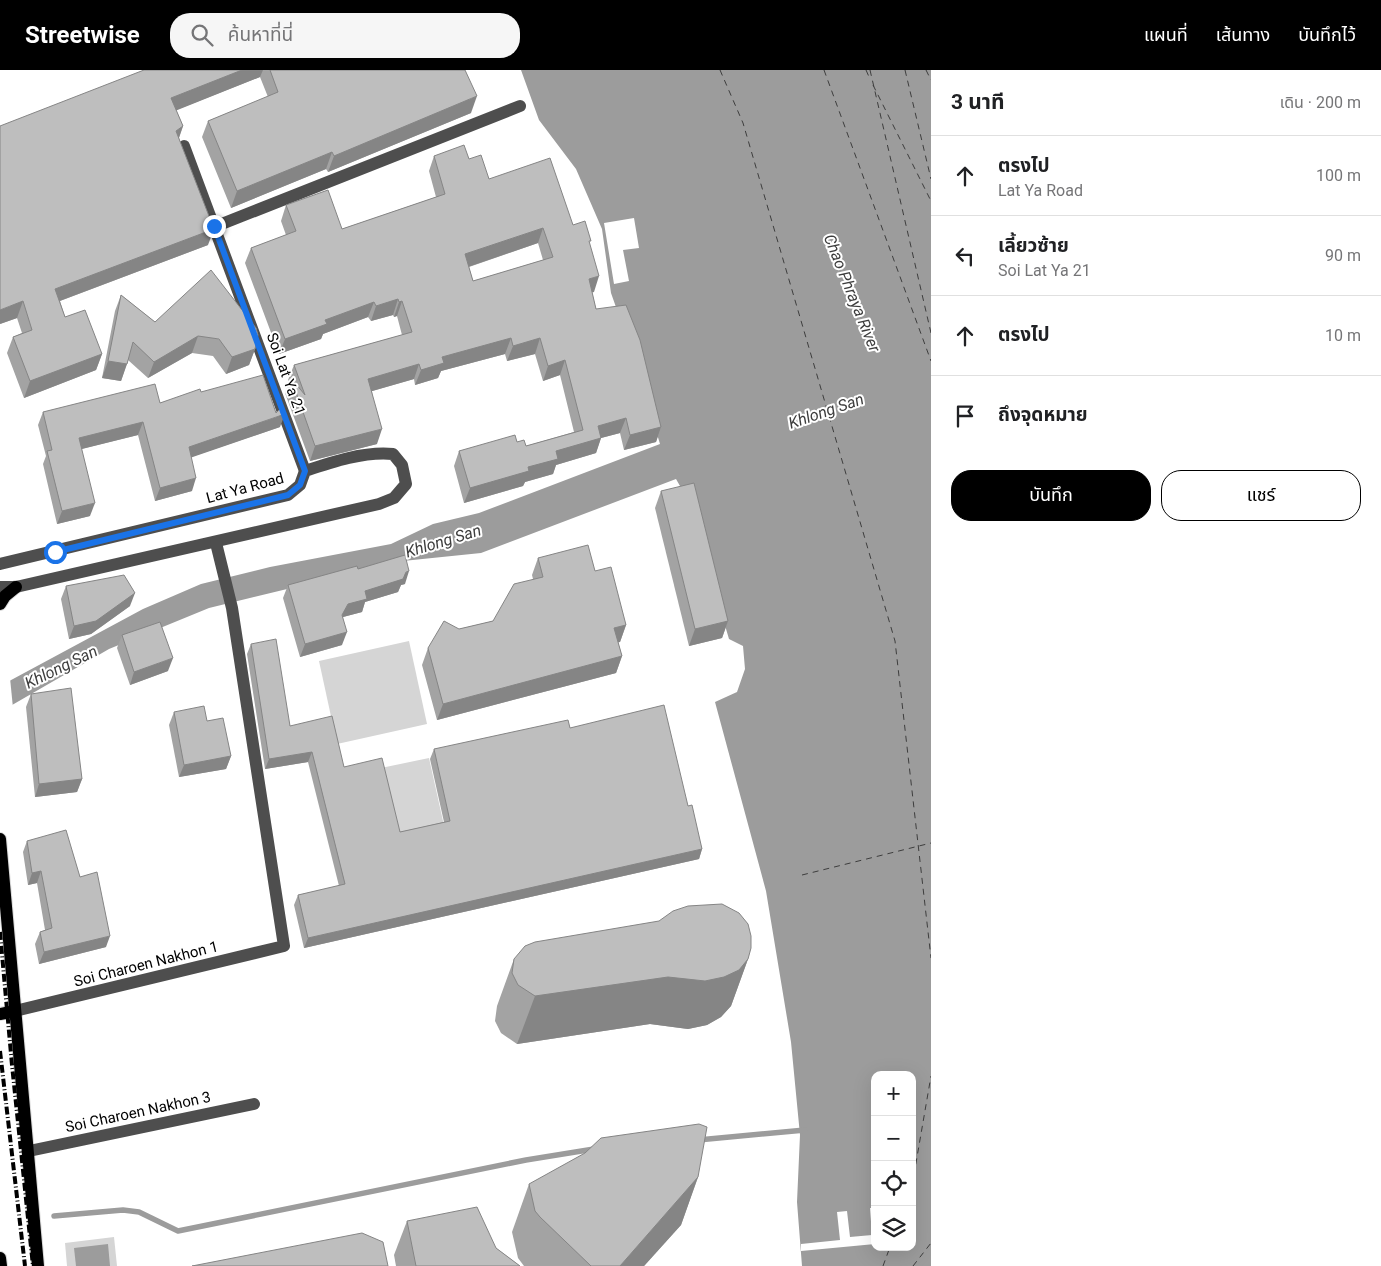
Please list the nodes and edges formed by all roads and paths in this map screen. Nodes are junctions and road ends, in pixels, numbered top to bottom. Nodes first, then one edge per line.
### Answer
1 (520, 106) dead end
2 (184, 146) edge
3 (214, 226) junction
4 (305, 471) junction
5 (216, 543) junction
6 (0, 564) edge
7 (0, 587) edge
8 (16, 587) junction
9 (0, 604) edge
10 (0, 839) edge
11 (15, 1011) junction
12 (0, 1014) edge
13 (254, 1104) dead end
14 (29, 1151) junction
15 (0, 1258) edge
16 (1, 1266) edge
17 (38, 1266) edge

1 - 3 street
2 - 3 street, Soi Lat Ya 21
3 - 4 street, Soi Lat Ya 21
4 - 5 street, Lat Ya Road
4 - 6 street, Lat Ya Road
5 - 8 street, Lat Ya Road
5 - 11 street, Soi Charoen Nakhon 1
7 - 8 street, Lat Ya Road
8 - 9 main road
10 - 11 main road
11 - 12 main road
11 - 14 main road
13 - 14 street, Soi Charoen Nakhon 3
14 - 17 main road
15 - 16 main road

